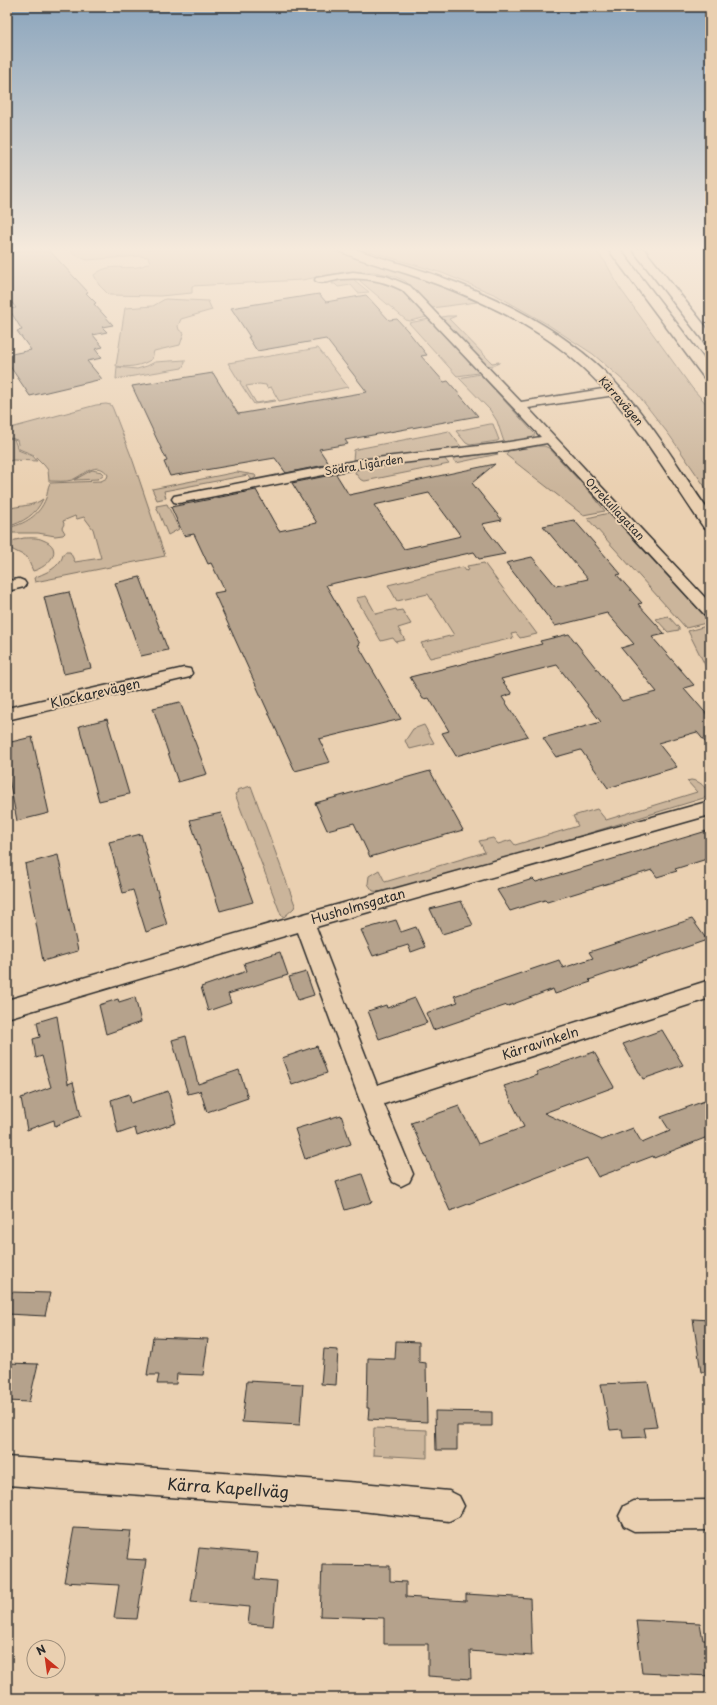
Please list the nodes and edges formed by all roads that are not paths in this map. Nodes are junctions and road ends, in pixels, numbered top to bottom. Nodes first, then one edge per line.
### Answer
1 (445, 329) edge
2 (537, 329) edge
3 (674, 329) edge
4 (701, 329) edge
5 (710, 340) edge
6 (710, 376) edge
7 (615, 392) junction
8 (519, 406) junction
9 (550, 439) junction
10 (179, 499) dead end
11 (710, 526) edge
12 (710, 612) edge
13 (184, 673) dead end
14 (7, 714) edge
15 (710, 808) edge
16 (304, 922) junction
17 (710, 989) edge
18 (7, 1009) edge
19 (370, 1098) junction
20 (401, 1174) dead end
21 (7, 1471) edge
22 (449, 1506) dead end
23 (710, 1515) edge
24 (634, 1516) dead end

1 - 8 street, Orrekullagatan
2 - 7 main road, Kärravägen
3 - 6 main road
4 - 5 main road
7 - 8 street
7 - 11 main road, Kärravägen
8 - 9 street, Orrekullagatan
9 - 10 street, Södra Ligården
9 - 12 street, Orrekullagatan
13 - 14 street, Klockarevägen
15 - 16 street, Husholmsgatan
16 - 18 street, Husholmsgatan
16 - 19 street
17 - 19 street, Kärravinkeln
19 - 20 street
21 - 22 street, Kärra Kapellväg
23 - 24 street

